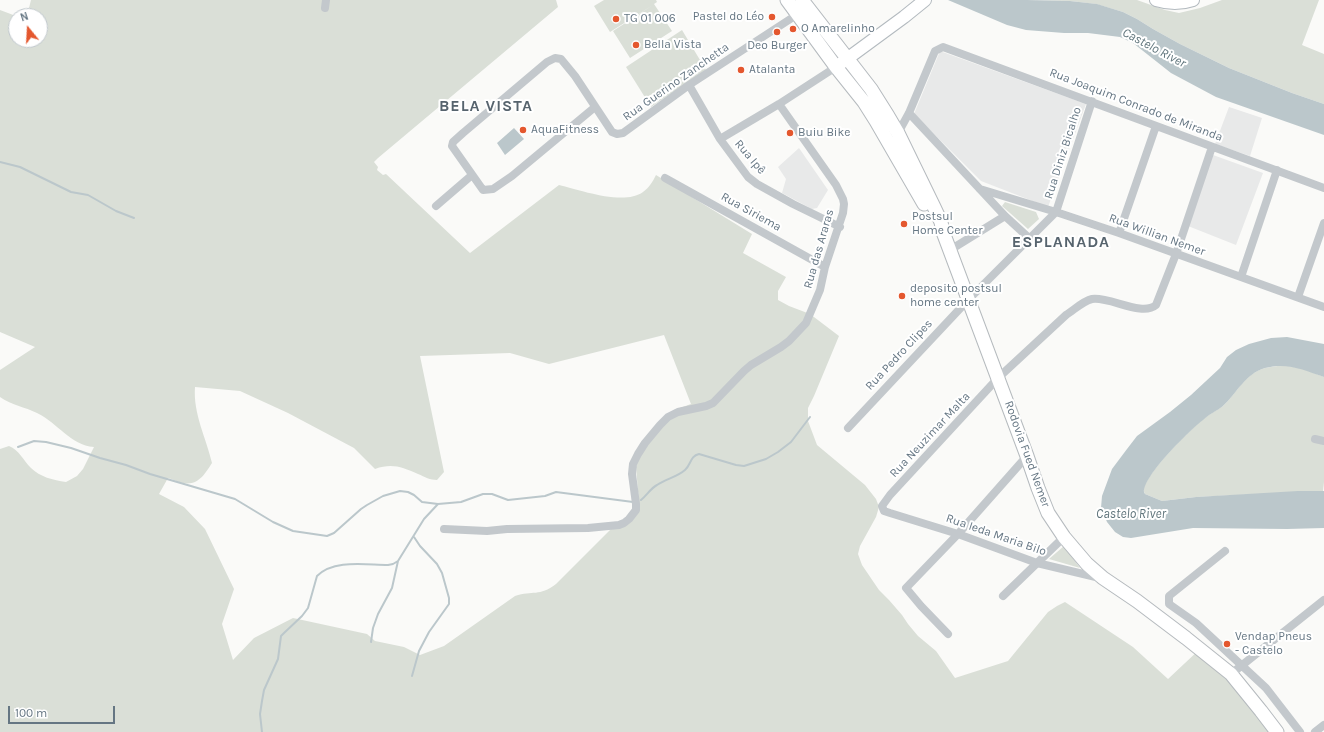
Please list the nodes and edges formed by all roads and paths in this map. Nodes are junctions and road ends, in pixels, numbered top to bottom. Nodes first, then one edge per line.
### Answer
1 (787, 0) edge
2 (802, 0) edge
3 (1156, 0) edge
4 (1193, 0) edge
5 (924, 1) edge
6 (798, 14) junction
7 (841, 63) junction
8 (689, 85) junction
9 (1092, 101) junction
10 (779, 104) junction
11 (595, 107) junction
12 (909, 113) junction
13 (1156, 126) junction
14 (898, 134) junction
15 (720, 139) junction
16 (1212, 147) junction
17 (1277, 170) junction
18 (472, 175) junction
19 (665, 178) dead end
20 (1324, 188) edge
21 (980, 190) junction
22 (436, 206) dead end
23 (1056, 212) junction
24 (1005, 216) junction
25 (1324, 224) edge
26 (840, 227) junction
27 (943, 232) junction
28 (1119, 233) junction
29 (1029, 238) junction
30 (950, 250) junction
31 (1176, 254) junction
32 (826, 267) junction
33 (1241, 277) junction
34 (1298, 297) junction
35 (969, 299) junction
36 (1324, 307) edge
37 (998, 378) junction
38 (848, 428) dead end
39 (1315, 439) dead end
40 (1324, 441) edge
41 (1027, 456) junction
42 (883, 508) joint
43 (444, 529) dead end
44 (958, 534) junction
45 (1064, 537) junction
46 (1225, 551) dead end
47 (1037, 563) junction
48 (1103, 578) junction
49 (1003, 596) dead end
50 (1324, 600) edge
51 (948, 634) dead end
52 (1241, 665) junction
53 (1231, 674) junction
54 (1324, 726) edge
55 (1277, 732) edge
56 (1300, 732) edge
57 (1315, 732) edge

1 - 6 main road
2 - 7 main road
3 - 4 main road
5 - 7 main road
6 - 7 main road
6 - 8 street, Rua Guerino Zanchetta
7 - 10 street
7 - 14 main road
7 - 27 main road
8 - 11 street, Rua Guerino Zanchetta
8 - 15 street, Rua Ipê
9 - 12 street, Rua Joaquim Conrado de Miranda
9 - 13 street, Rua Joaquim Conrado de Miranda
9 - 23 street, Rua Diniz Bicalho
10 - 15 street
10 - 26 street, Rua das Araras
11 - 18 street
11 - 18 street, Rua Guerino Zanchetta
12 - 14 street
12 - 21 street
13 - 16 street, Rua Joaquim Conrado de Miranda
13 - 28 street
14 - 27 main road
15 - 26 street, Rua Ipê
16 - 17 street, Rua Joaquim Conrado de Miranda
16 - 31 street
17 - 20 street, Rua Joaquim Conrado de Miranda
17 - 33 street
18 - 22 street
19 - 32 street, Rua Siriema
21 - 23 street, Rua Willian Nemer
21 - 24 street
23 - 28 street, Rua Willian Nemer
23 - 29 street, Rua Pedro Clipes
24 - 29 street
24 - 30 street
25 - 34 street
26 - 32 street, Rua das Araras
27 - 30 main road, Rodovia Fued Nemer
28 - 31 street, Rua Willian Nemer
29 - 35 street, Rua Pedro Clipes
30 - 35 main road, Rodovia Fued Nemer
31 - 33 street, Rua Willian Nemer
31 - 37 street, Rua Neuzimar Malta
32 - 43 street, Rua das Araras
33 - 34 street, Rua Willian Nemer
34 - 36 street, Rua Willian Nemer
35 - 37 main road, Rodovia Fued Nemer
35 - 38 street, Rua Pedro Clipes
37 - 41 main road, Rodovia Fued Nemer
37 - 42 street, Rua Neuzimar Malta
39 - 40 street
41 - 44 street
41 - 45 main road, Rodovia Fued Nemer
42 - 44 street, Rua Ieda Maria Bilo
44 - 47 street, Rua Ieda Maria Bilo
44 - 51 street
45 - 47 street
45 - 48 main road, Rodovia Fued Nemer
46 - 52 street
47 - 48 street, Rua Ieda Maria Bilo
47 - 49 street
48 - 53 main road, Rodovia Fued Nemer
50 - 52 street
52 - 53 street
52 - 56 street
53 - 55 main road, Rodovia Fued Nemer
54 - 57 street

